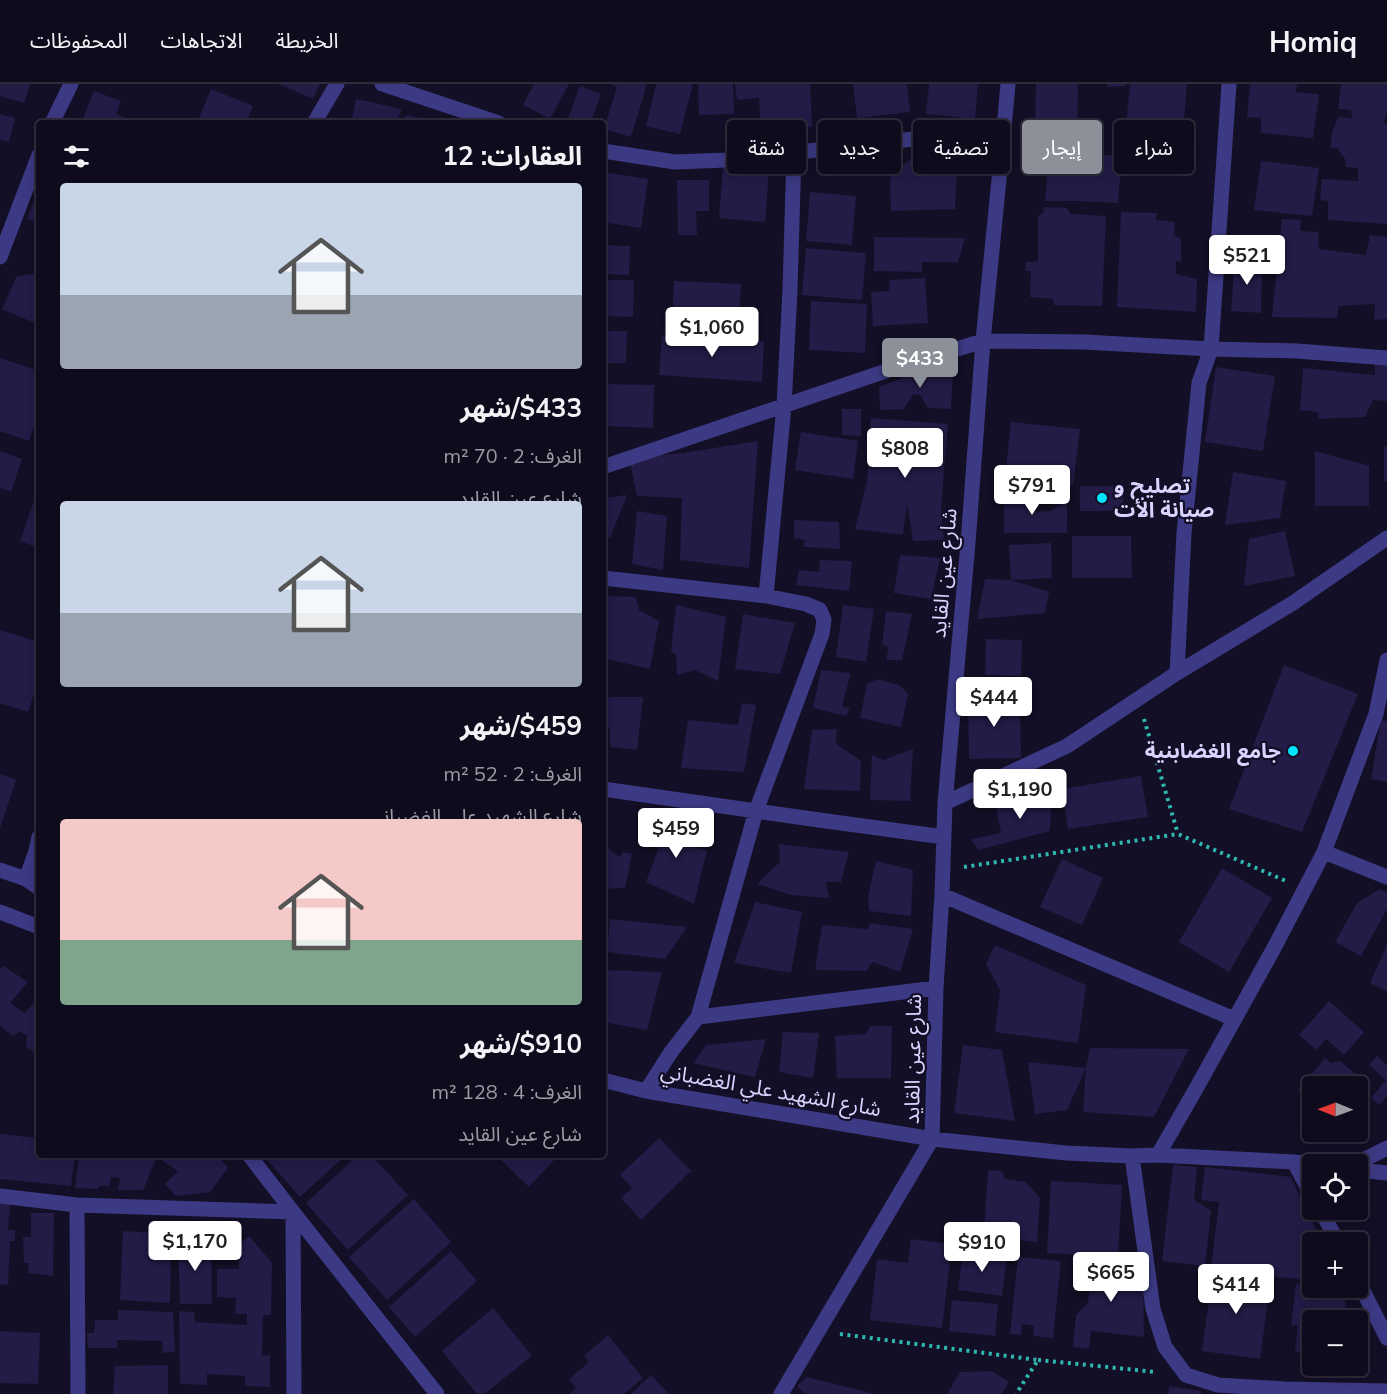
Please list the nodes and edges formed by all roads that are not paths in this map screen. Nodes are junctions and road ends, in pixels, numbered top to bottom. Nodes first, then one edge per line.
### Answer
1 (71, 84) edge
2 (337, 84) edge
3 (382, 84) edge
4 (1008, 84) edge
5 (1229, 84) edge
6 (53, 120) edge
7 (316, 120) edge
8 (490, 120) edge
9 (1005, 120) edge
10 (913, 139) edge
11 (606, 151) edge
12 (806, 151) edge
13 (727, 160) edge
14 (36, 163) edge
15 (793, 174) edge
16 (1000, 174) edge
17 (0, 257) edge
18 (983, 341) junction
19 (1211, 349) junction
20 (1387, 358) edge
21 (784, 406) junction
22 (606, 466) edge
23 (1387, 538) edge
24 (606, 578) edge
25 (766, 597) junction
26 (1387, 660) edge
27 (1177, 673) junction
28 (1381, 715) edge
29 (606, 789) edge
30 (945, 803) junction
31 (756, 812) junction
32 (944, 837) junction
33 (36, 851) edge
34 (1324, 852) junction
35 (0, 870) edge
36 (1387, 877) edge
37 (32, 884) edge
38 (942, 895) junction
39 (0, 912) edge
40 (36, 926) edge
41 (936, 988) junction
42 (698, 1017) junction
43 (1234, 1019) junction
44 (606, 1081) edge
45 (646, 1091) junction
46 (932, 1139) junction
47 (1387, 1148) edge
48 (1158, 1155) junction
49 (1132, 1156) junction
50 (251, 1158) edge
51 (1368, 1158) edge
52 (1294, 1162) junction
53 (1302, 1163) edge
54 (1368, 1171) edge
55 (1387, 1173) edge
56 (1302, 1177) edge
57 (0, 1196) edge
58 (77, 1205) junction
59 (293, 1212) junction
60 (1367, 1298) edge
61 (1386, 1334) edge
62 (1387, 1391) edge
63 (78, 1394) edge
64 (294, 1394) edge
65 (437, 1394) edge
66 (781, 1394) edge

1 - 6 street
2 - 7 street
3 - 8 street
4 - 9 street, شارع عين القايد
5 - 19 street
10 - 12 street
11 - 13 street
14 - 17 street
15 - 21 street
16 - 18 street, شارع عين القايد
18 - 19 street
18 - 21 street
18 - 30 street, شارع عين القايد
19 - 20 street
19 - 27 street
21 - 22 street
21 - 25 street
23 - 27 street
24 - 25 street
25 - 31 street
26 - 28 street
27 - 30 street
28 - 34 street
29 - 31 street
30 - 32 street, شارع عين القايد
31 - 32 street
31 - 42 street
32 - 38 street, شارع عين القايد
33 - 37 street
34 - 36 street
34 - 43 street
35 - 37 street
38 - 41 street, شارع عين القايد
38 - 43 street
39 - 40 street
41 - 42 street
41 - 46 street, شارع عين القايد
42 - 45 street
43 - 48 street
44 - 45 street, شارع الشهيد علي الغضباني
45 - 46 street, شارع الشهيد علي الغضباني
46 - 49 street, شارع الشهيد علي الغضباني
46 - 66 street
47 - 51 street
48 - 49 street, شارع الشهيد علي الغضباني
48 - 52 street, شارع الشهيد علي الغضباني
49 - 62 street
50 - 59 street
52 - 53 street, شارع الشهيد علي الغضباني
52 - 56 street
54 - 55 street
57 - 58 street
58 - 59 street
58 - 63 street
59 - 64 street
59 - 65 street
60 - 61 street

